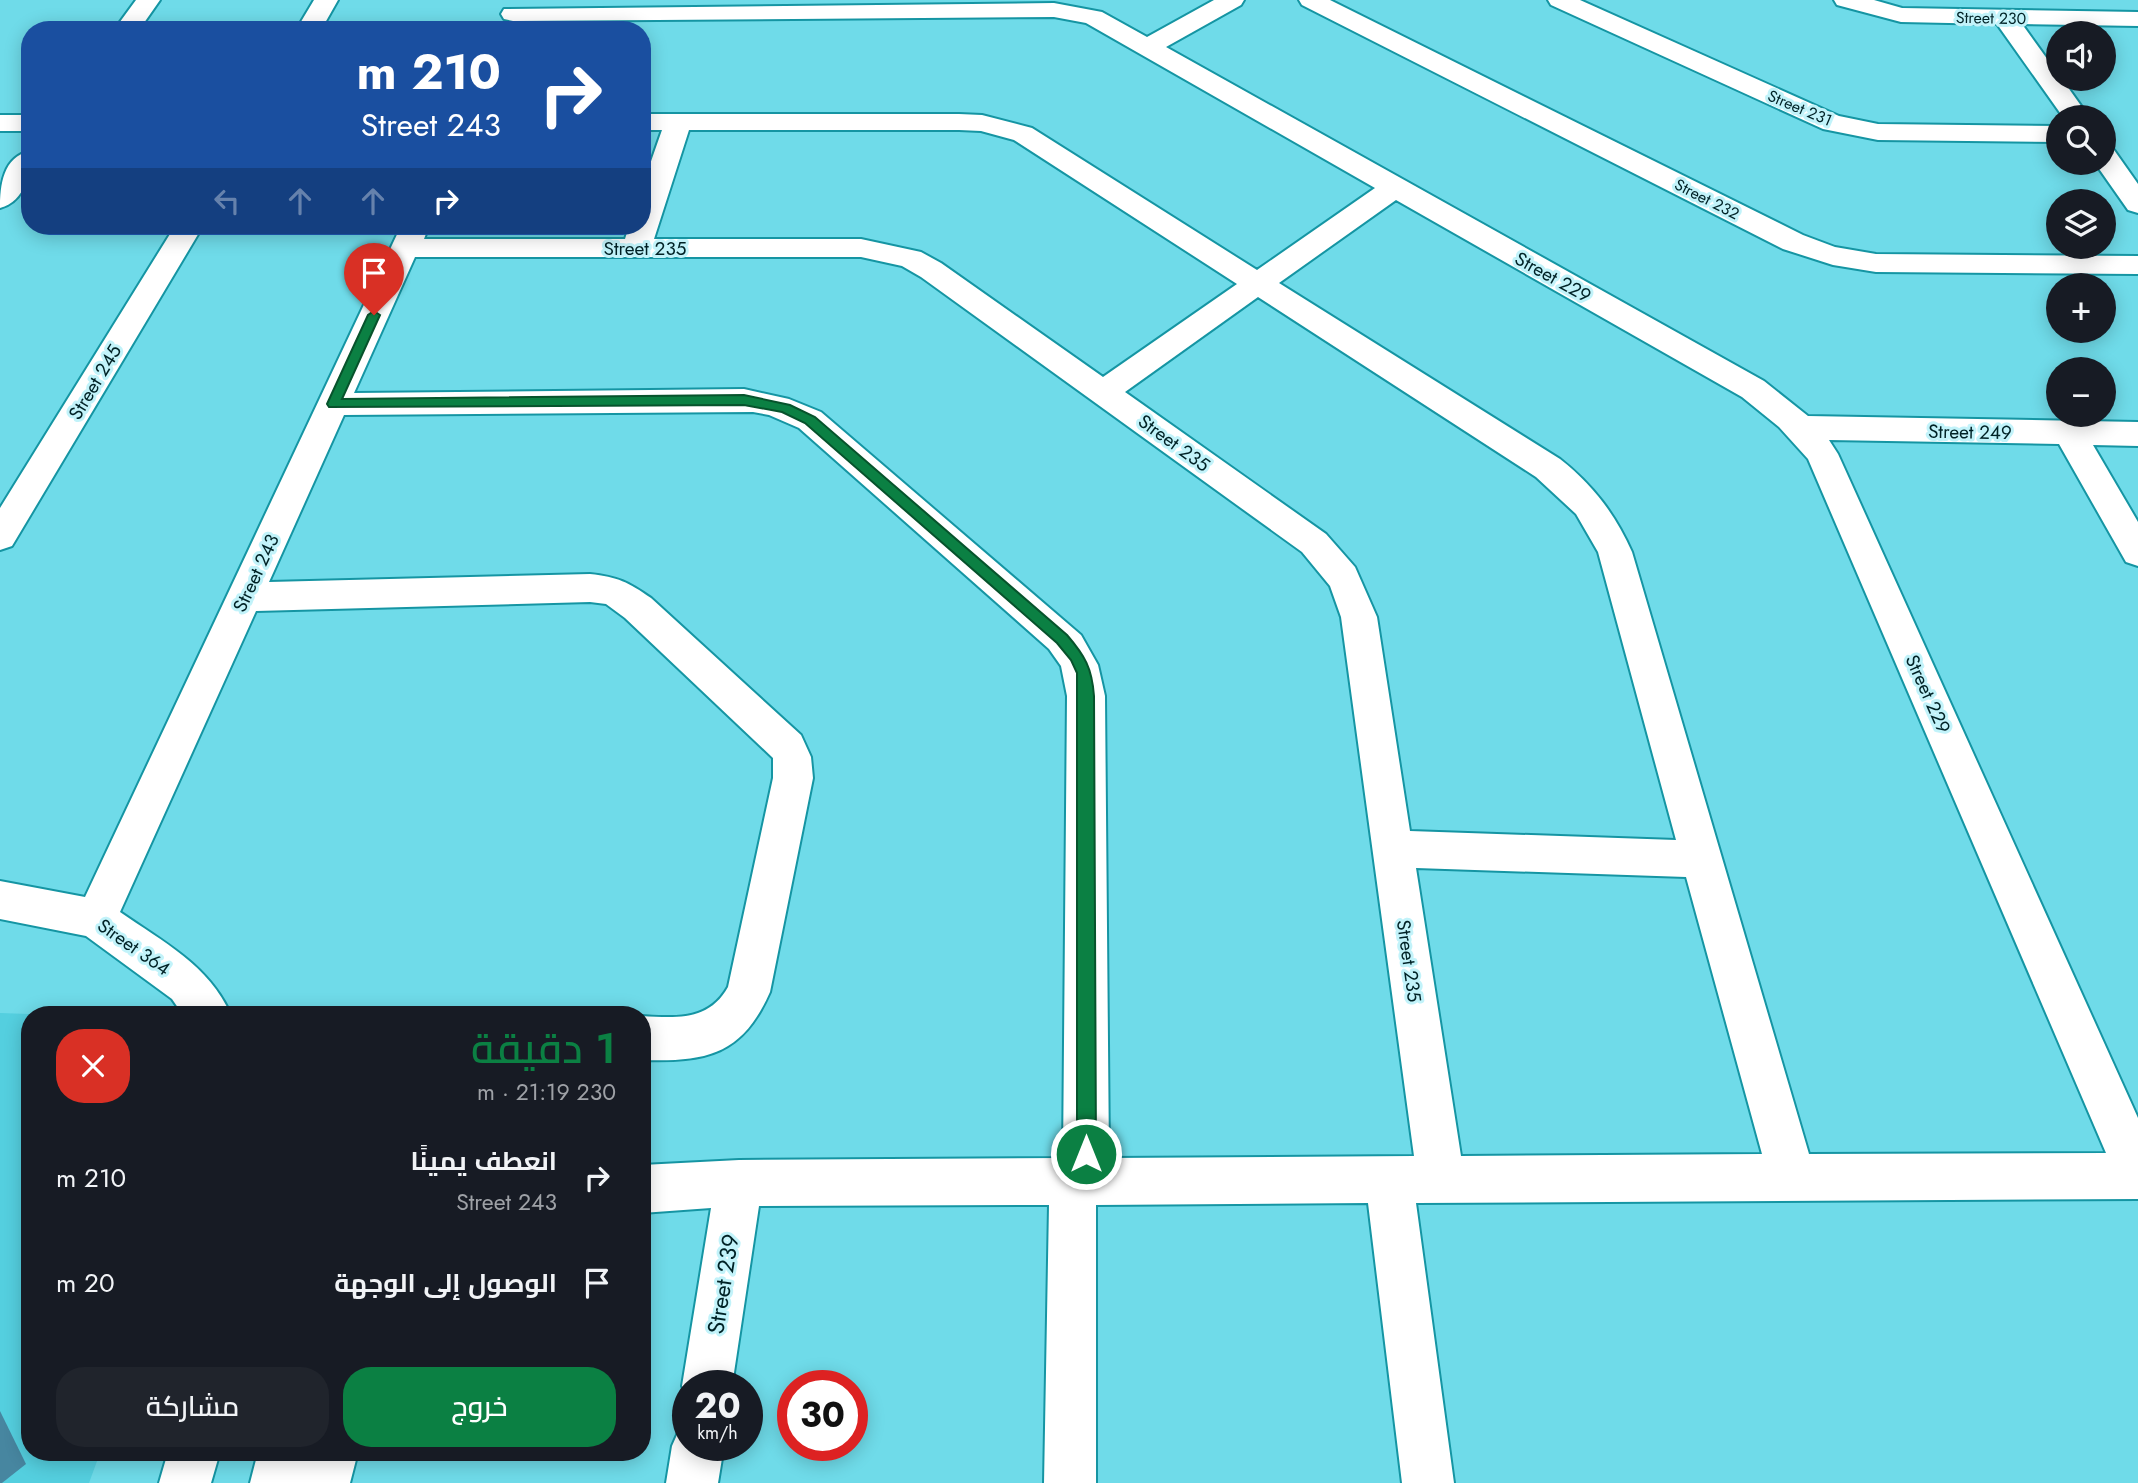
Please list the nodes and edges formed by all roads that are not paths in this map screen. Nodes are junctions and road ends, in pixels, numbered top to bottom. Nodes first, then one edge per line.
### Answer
1 (148, 0) edge
2 (326, 0) edge
3 (1232, 0) edge
4 (1311, 0) edge
5 (1560, 0) edge
6 (1846, 0) edge
7 (1068, 5) edge
8 (513, 14) edge
9 (2004, 18) junction
10 (2138, 19) edge
11 (133, 21) edge
12 (313, 21) edge
13 (1148, 47) junction
14 (2067, 105) edge
15 (651, 122) edge
16 (678, 122) junction
17 (0, 123) edge
18 (21, 123) edge
19 (2046, 134) edge
20 (21, 171) edge
21 (2116, 173) edge
22 (1394, 188) junction
23 (0, 199) edge
24 (651, 203) edge
25 (2138, 204) edge
26 (184, 235) edge
27 (640, 235) edge
28 (410, 237) edge
29 (636, 248) junction
30 (2138, 265) edge
31 (1259, 283) junction
32 (1104, 392) junction
33 (334, 404) junction
34 (1802, 428) junction
35 (2070, 434) junction
36 (2138, 434) edge
37 (0, 537) edge
38 (2138, 553) edge
39 (244, 597) junction
40 (1393, 849) junction
41 (1700, 859) junction
42 (0, 900) edge
43 (96, 919) junction
44 (202, 1006) edge
45 (651, 1038) edge
46 (2138, 1171) edge
47 (2138, 1176) edge
48 (1792, 1177) junction
49 (1389, 1179) junction
50 (1441, 1179) junction
51 (1080, 1181) junction
52 (739, 1182) junction
53 (651, 1188) edge
54 (710, 1370) edge
55 (191, 1461) edge
56 (282, 1461) edge
57 (330, 1461) edge
58 (696, 1461) edge
59 (185, 1483) edge
60 (276, 1483) edge
61 (324, 1483) edge
62 (692, 1483) edge
63 (1070, 1483) edge
64 (1428, 1483) edge

1 - 11 street
2 - 12 street
3 - 13 street
4 - 30 street, Street 232
5 - 19 street, Street 231
6 - 9 street, Street 230
7 - 8 street, Street 229
7 - 13 street, Street 229
9 - 10 street, Street 230
9 - 14 street
13 - 22 street, Street 229
15 - 16 street
16 - 24 street
16 - 31 street
17 - 18 street
20 - 23 street
21 - 25 street
22 - 31 street
22 - 34 street, Street 229
26 - 37 street, Street 245
27 - 29 street
28 - 29 street, Street 235
28 - 33 street, Street 243
29 - 32 street, Street 235
31 - 32 street
31 - 41 street
32 - 40 street, Street 235
33 - 39 street, Street 243
33 - 51 street
34 - 35 street, Street 249
34 - 46 street, Street 229
35 - 36 street, Street 249
35 - 38 street
39 - 43 street, Street 243
39 - 45 street
40 - 41 street
40 - 50 street, Street 235
41 - 48 street
42 - 43 street, Street 364
43 - 44 street, Street 364
47 - 48 street
48 - 50 street
49 - 50 street
49 - 51 street
49 - 64 street
51 - 52 street
51 - 63 street
52 - 53 street
52 - 54 street, Street 239
55 - 59 street
56 - 60 street
57 - 61 street
58 - 62 street

